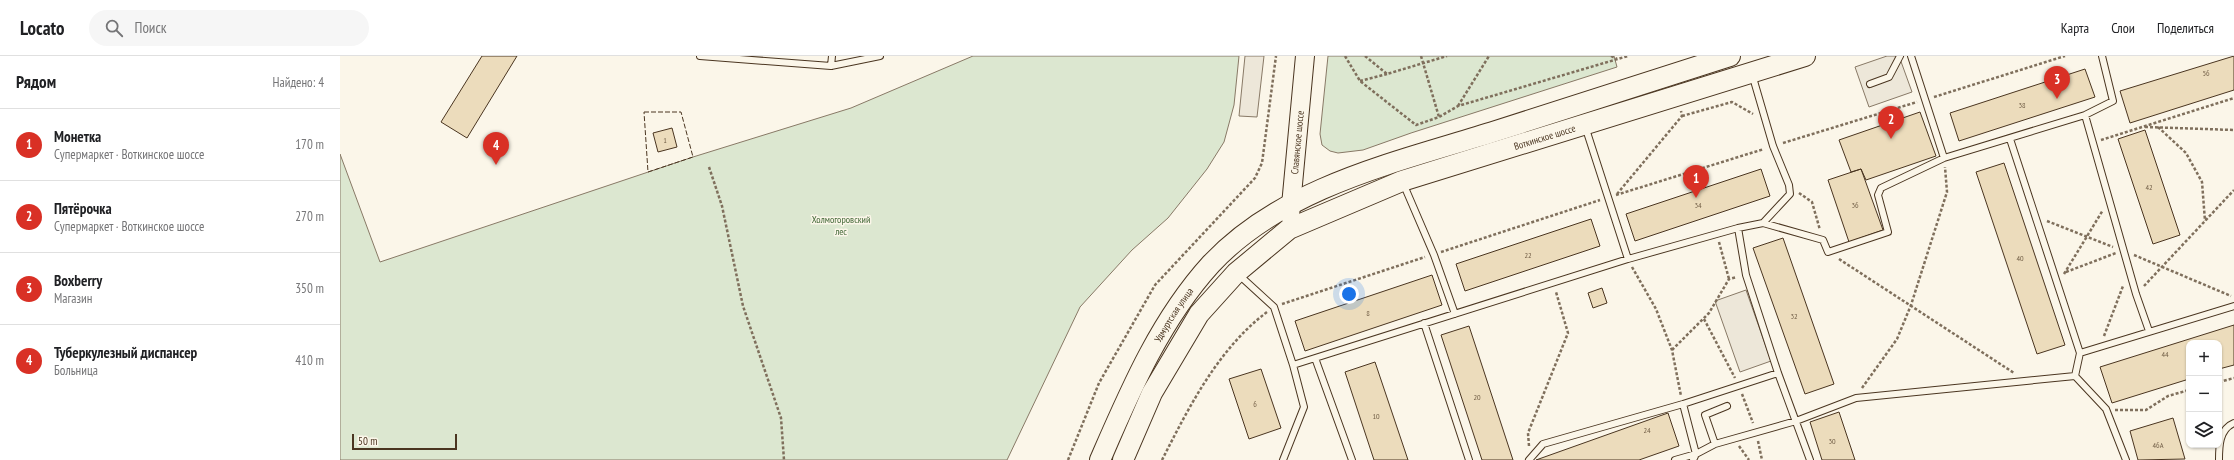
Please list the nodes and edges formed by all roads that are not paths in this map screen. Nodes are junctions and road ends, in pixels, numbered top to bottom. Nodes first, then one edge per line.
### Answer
1 (700, 56) edge
2 (832, 56) edge
3 (880, 56) edge
4 (1305, 56) edge
5 (1730, 56) edge
6 (1805, 56) edge
7 (1900, 56) edge
8 (1911, 56) edge
9 (2102, 56) edge
10 (831, 66) junction
11 (1752, 73) junction
12 (1870, 84) dead end
13 (2085, 116) junction
14 (1585, 125) junction
15 (2010, 139) junction
16 (1944, 158) junction
17 (1402, 181) junction
18 (1291, 204) junction
19 (1763, 223) junction
20 (1738, 228) junction
21 (1289, 229) junction
22 (1628, 260) junction
23 (1236, 272) junction
24 (2234, 306) edge
25 (1455, 314) junction
26 (1424, 323) junction
27 (2149, 332) junction
28 (2080, 353) junction
29 (1315, 358) junction
30 (1293, 365) junction
31 (1778, 373) junction
32 (2075, 376) junction
33 (1683, 404) junction
34 (1727, 406) dead end
35 (1796, 421) junction
36 (2234, 423) edge
37 (1715, 444) junction
38 (1695, 457) edge
39 (1100, 460) edge
40 (1123, 460) edge
41 (1283, 460) edge
42 (1352, 460) edge
43 (1469, 460) edge
44 (1529, 460) edge
45 (1675, 460) edge
46 (1810, 460) edge
47 (2126, 460) edge
48 (2219, 460) edge

1 - 10 lane
2 - 10 lane
3 - 10 lane
4 - 18 main road, Славянское шоссе
5 - 18 main road, Воткинское шоссе
6 - 11 main road, Воткинское шоссе
7 - 12 lane
8 - 16 lane
9 - 13 lane
11 - 14 main road, Воткинское шоссе
11 - 19 lane
13 - 15 lane
13 - 27 lane
14 - 17 main road, Воткинское шоссе
14 - 22 lane
15 - 16 lane
15 - 28 lane
16 - 19 lane
17 - 21 main road, Воткинское шоссе
17 - 25 lane
18 - 21 main road, Славянское шоссе
18 - 39 main road, Удмуртская улица
19 - 20 lane
20 - 22 lane
20 - 31 lane
21 - 23 main road
22 - 25 lane
23 - 30 lane
23 - 40 main road
24 - 27 lane
25 - 26 lane
26 - 29 lane
26 - 43 lane
27 - 28 lane
28 - 32 lane
29 - 30 lane
29 - 42 lane
30 - 41 lane
31 - 33 lane
31 - 35 lane
32 - 35 lane
32 - 47 lane
33 - 38 lane
33 - 44 lane
34 - 37 lane
35 - 37 lane
35 - 46 lane
36 - 48 lane
37 - 38 lane
38 - 45 lane

